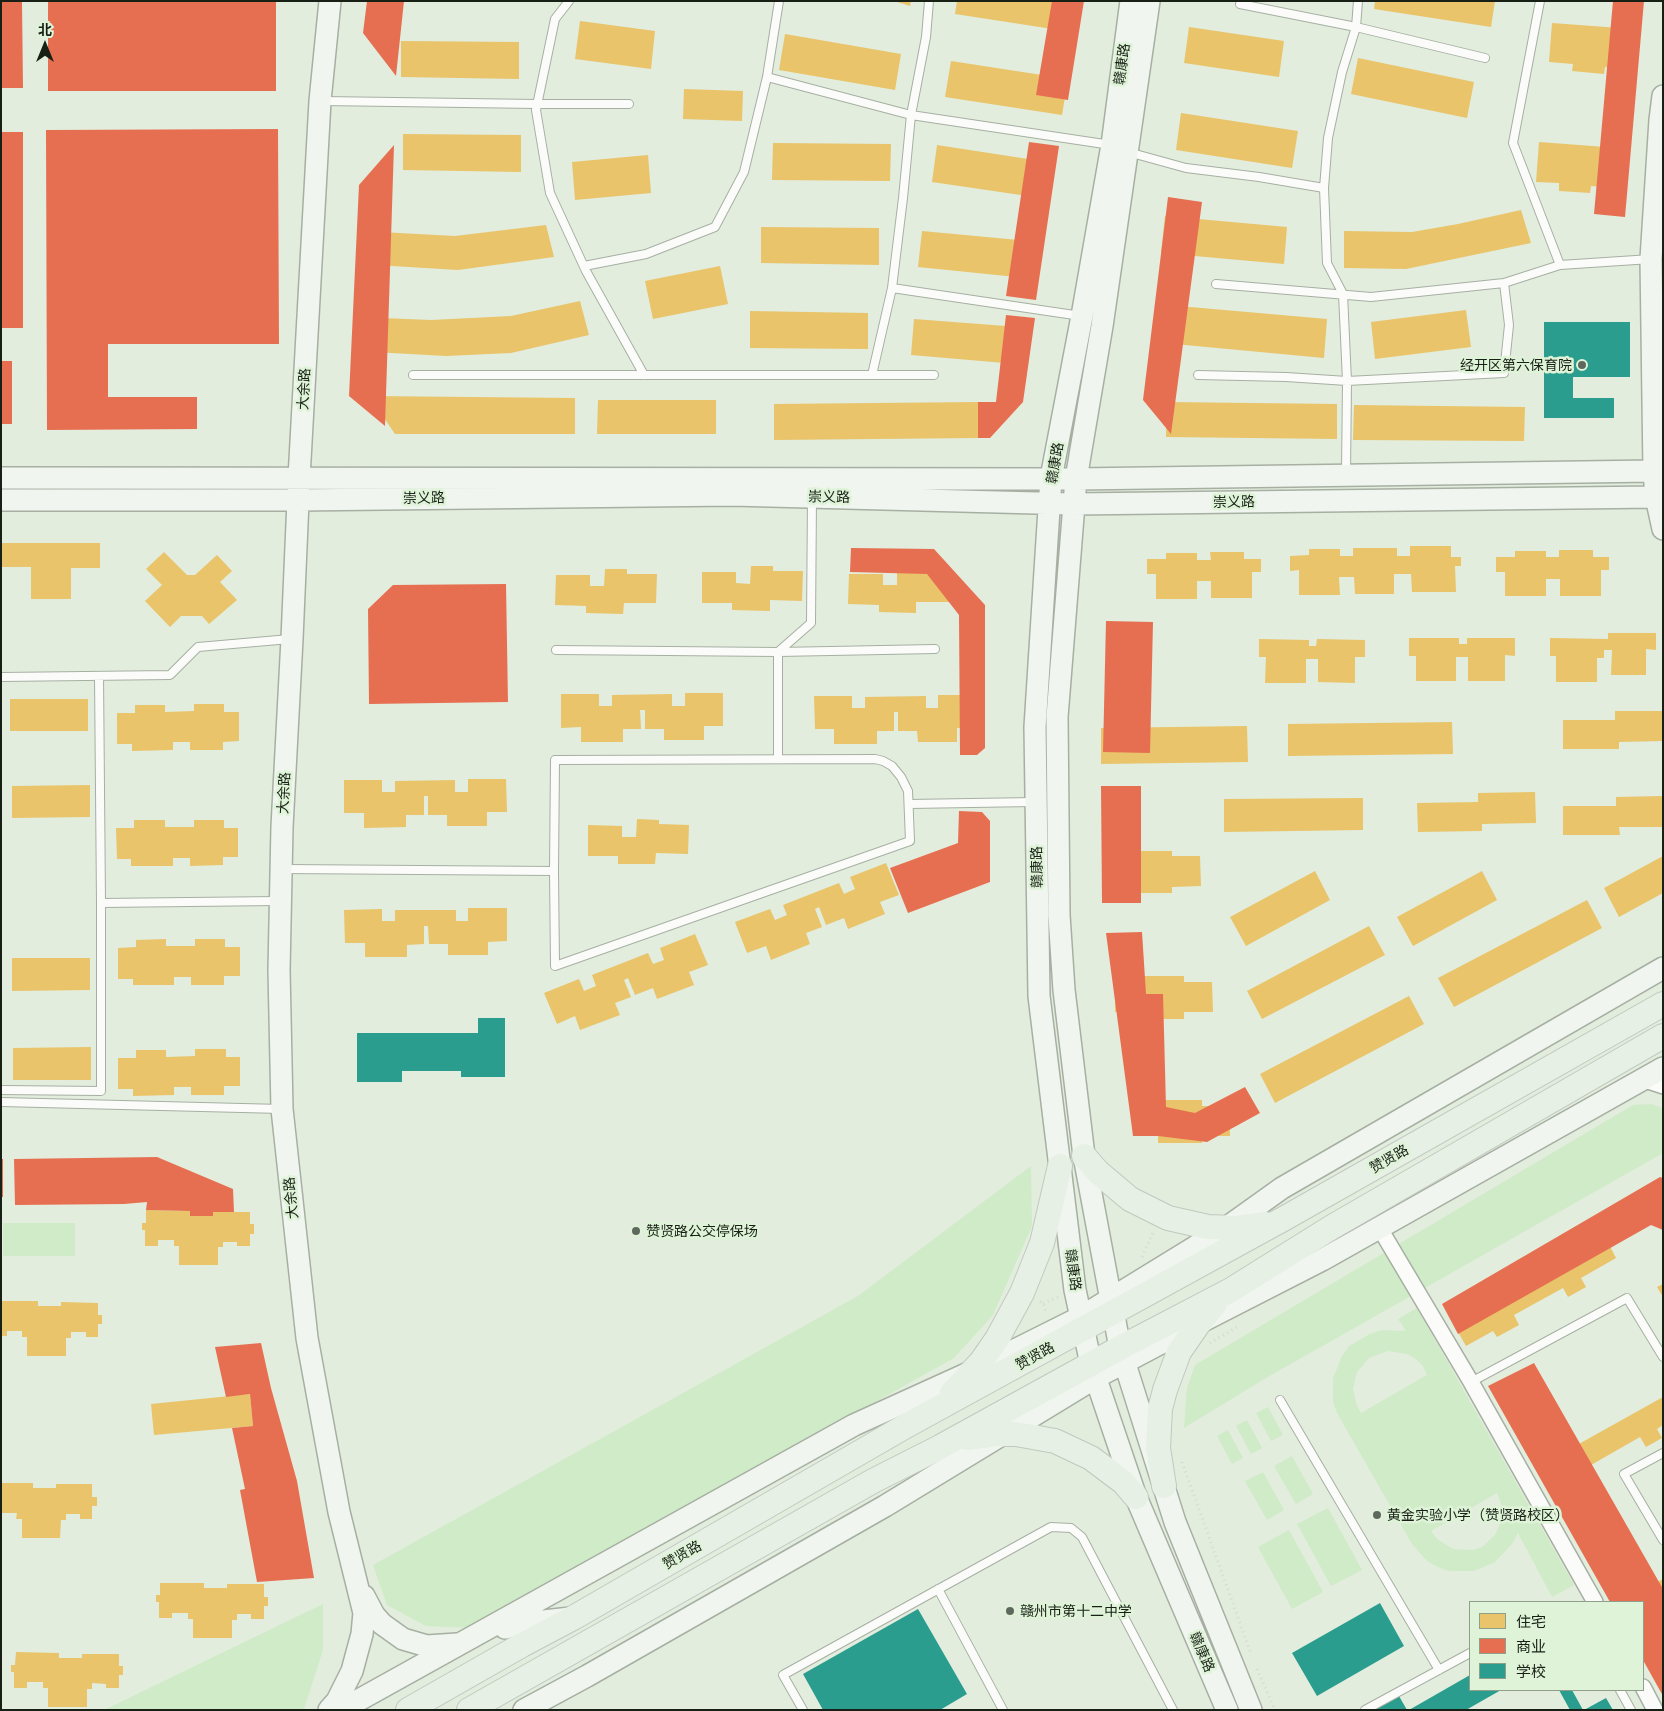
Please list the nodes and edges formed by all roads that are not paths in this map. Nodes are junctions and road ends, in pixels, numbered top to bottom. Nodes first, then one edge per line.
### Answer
1 (330, 1) edge
2 (569, 1) edge
3 (779, 1) edge
4 (929, 1) edge
5 (1131, 1) edge
6 (1149, 1) edge
7 (1358, 1) edge
8 (1540, 1) edge
9 (1240, 4) dead end
10 (1356, 27) junction
11 (1486, 58) dead end
12 (767, 77) junction
13 (1663, 96) edge
14 (320, 101) junction
15 (537, 104) junction
16 (629, 104) dead end
17 (911, 115) junction
18 (1120, 149) junction
19 (1324, 188) junction
20 (1652, 259) junction
21 (1560, 265) junction
22 (584, 266) junction
23 (1504, 283) junction
24 (1216, 284) dead end
25 (892, 288) junction
26 (1343, 294) junction
27 (1657, 313) edge
28 (1082, 316) junction
29 (644, 375) junction
30 (872, 375) junction
31 (413, 376) dead end
32 (934, 376) dead end
33 (1198, 376) dead end
34 (1347, 380) junction
35 (1654, 471) junction
36 (1346, 475) junction
37 (1, 478) edge
38 (299, 478) junction
39 (1051, 478) junction
40 (1076, 479) junction
41 (812, 497) junction
42 (1656, 497) junction
43 (1, 500) edge
44 (298, 500) junction
45 (1049, 503) junction
46 (1074, 504) junction
47 (1663, 528) edge
48 (292, 639) junction
49 (935, 649) dead end
50 (556, 650) dead end
51 (778, 652) junction
52 (99, 676) junction
53 (1, 677) edge
54 (778, 759) junction
55 (1036, 802) junction
56 (909, 804) junction
57 (281, 869) junction
58 (554, 871) junction
59 (280, 901) junction
60 (101, 903) junction
61 (1663, 968) edge
62 (1663, 1004) edge
63 (1663, 1036) edge
64 (1663, 1068) edge
65 (1642, 1079) junction
66 (1663, 1086) edge
67 (1, 1090) edge
68 (1, 1102) edge
69 (282, 1109) junction
70 (1084, 1156) junction
71 (1060, 1166) junction
72 (1285, 1218) junction
73 (1379, 1227) junction
74 (1226, 1228) junction
75 (1231, 1290) junction
76 (1111, 1306) junction
77 (1082, 1323) junction
78 (1199, 1323) junction
79 (1122, 1355) junction
80 (1663, 1357) edge
81 (973, 1371) junction
82 (1093, 1371) junction
83 (1471, 1382) junction
84 (1280, 1400) dead end
85 (904, 1427) junction
86 (1003, 1434) junction
87 (940, 1448) junction
88 (1663, 1453) edge
89 (1164, 1486) junction
90 (1136, 1498) junction
91 (1663, 1540) edge
92 (356, 1580) junction
93 (938, 1589) junction
94 (1594, 1601) edge
95 (573, 1618) junction
96 (469, 1640) junction
97 (567, 1655) junction
98 (1469, 1655) edge
99 (1439, 1670) junction
100 (1644, 1689) edge
101 (1621, 1691) edge
102 (329, 1710) edge
103 (341, 1710) edge
104 (408, 1710) edge
105 (469, 1710) edge
106 (522, 1710) edge
107 (803, 1710) edge
108 (1003, 1710) edge
109 (1173, 1710) edge
110 (1227, 1710) edge
111 (1251, 1710) edge
112 (1365, 1710) edge
113 (1631, 1710) edge
114 (1655, 1710) edge

1 - 14 main road, 大余路
2 - 15 lane
3 - 12 lane
4 - 17 lane
5 - 18 main road, 赣康路
6 - 18 main road, 赣康路
7 - 10 lane
8 - 21 lane
9 - 10 lane
10 - 11 lane
10 - 19 lane
12 - 17 lane
12 - 22 lane
13 - 20 main road
14 - 15 lane
14 - 38 main road, 大余路
15 - 16 lane
15 - 22 lane
17 - 18 lane
17 - 25 lane
18 - 19 lane
18 - 28 main road, 赣康路
18 - 40 main road, 赣康路
19 - 26 lane
20 - 21 lane
20 - 27 main road
21 - 23 lane
22 - 29 lane
23 - 26 lane
23 - 34 lane
24 - 26 lane
25 - 28 lane
25 - 30 lane
26 - 34 lane
27 - 35 main road
28 - 39 main road, 赣康路
29 - 30 lane
29 - 31 lane
30 - 32 lane
33 - 34 lane
34 - 36 lane
35 - 36 main road, 崇义路
35 - 42 main road
36 - 40 main road, 崇义路
37 - 38 main road, 崇义路
38 - 39 main road, 崇义路
38 - 44 main road, 大余路
39 - 40 main road, 崇义路
39 - 45 main road, 赣康路
40 - 46 main road, 赣康路
41 - 44 main road, 崇义路
41 - 45 main road, 崇义路
41 - 51 lane
42 - 46 main road, 崇义路
42 - 47 main road
43 - 44 main road, 崇义路
44 - 48 main road, 大余路
45 - 46 main road, 崇义路
45 - 55 main road, 赣康路
46 - 70 main road, 赣康路
48 - 52 lane
48 - 57 main road, 大余路
49 - 51 lane
50 - 51 lane
51 - 54 lane
52 - 53 lane
52 - 60 lane
54 - 56 lane
54 - 58 lane
55 - 56 lane
55 - 71 main road, 赣康路
56 - 58 lane
57 - 58 lane
57 - 59 main road, 大余路
59 - 60 lane
59 - 69 main road, 大余路
60 - 67 lane
61 - 74 main road
62 - 72 main road, 赞贤路
63 - 75 main road
64 - 65 main road
65 - 66 street
65 - 73 main road
68 - 69 lane
69 - 92 main road, 大余路
70 - 74 main road
70 - 76 main road, 赣康路
71 - 77 main road, 赣康路
71 - 81 main road
72 - 74 main road
72 - 76 main road, 赞贤路
73 - 78 main road
73 - 83 street
74 - 76 main road
75 - 78 main road
75 - 79 main road
76 - 77 main road, 赞贤路
76 - 79 main road, 赣康路
77 - 81 main road
77 - 82 main road, 赣康路
77 - 85 main road, 赞贤路
78 - 79 main road
78 - 89 main road
79 - 82 main road
79 - 89 main road, 赣康路
80 - 83 lane
81 - 85 main road
81 - 96 main road
82 - 86 main road
82 - 87 main road
82 - 90 main road, 赣康路
83 - 94 street
84 - 99 lane
85 - 95 main road, 赞贤路
86 - 87 main road
86 - 90 main road
86 - 106 main road
87 - 97 main road
88 - 91 lane
89 - 111 main road, 赣康路
90 - 110 main road, 赣康路
92 - 96 main road
92 - 102 main road
93 - 107 lane
93 - 108 lane
93 - 109 lane
95 - 96 main road
95 - 104 main road, 赞贤路
96 - 103 main road
97 - 105 main road
97 - 106 main road
98 - 99 lane
99 - 112 lane
100 - 114 street
101 - 113 lane

